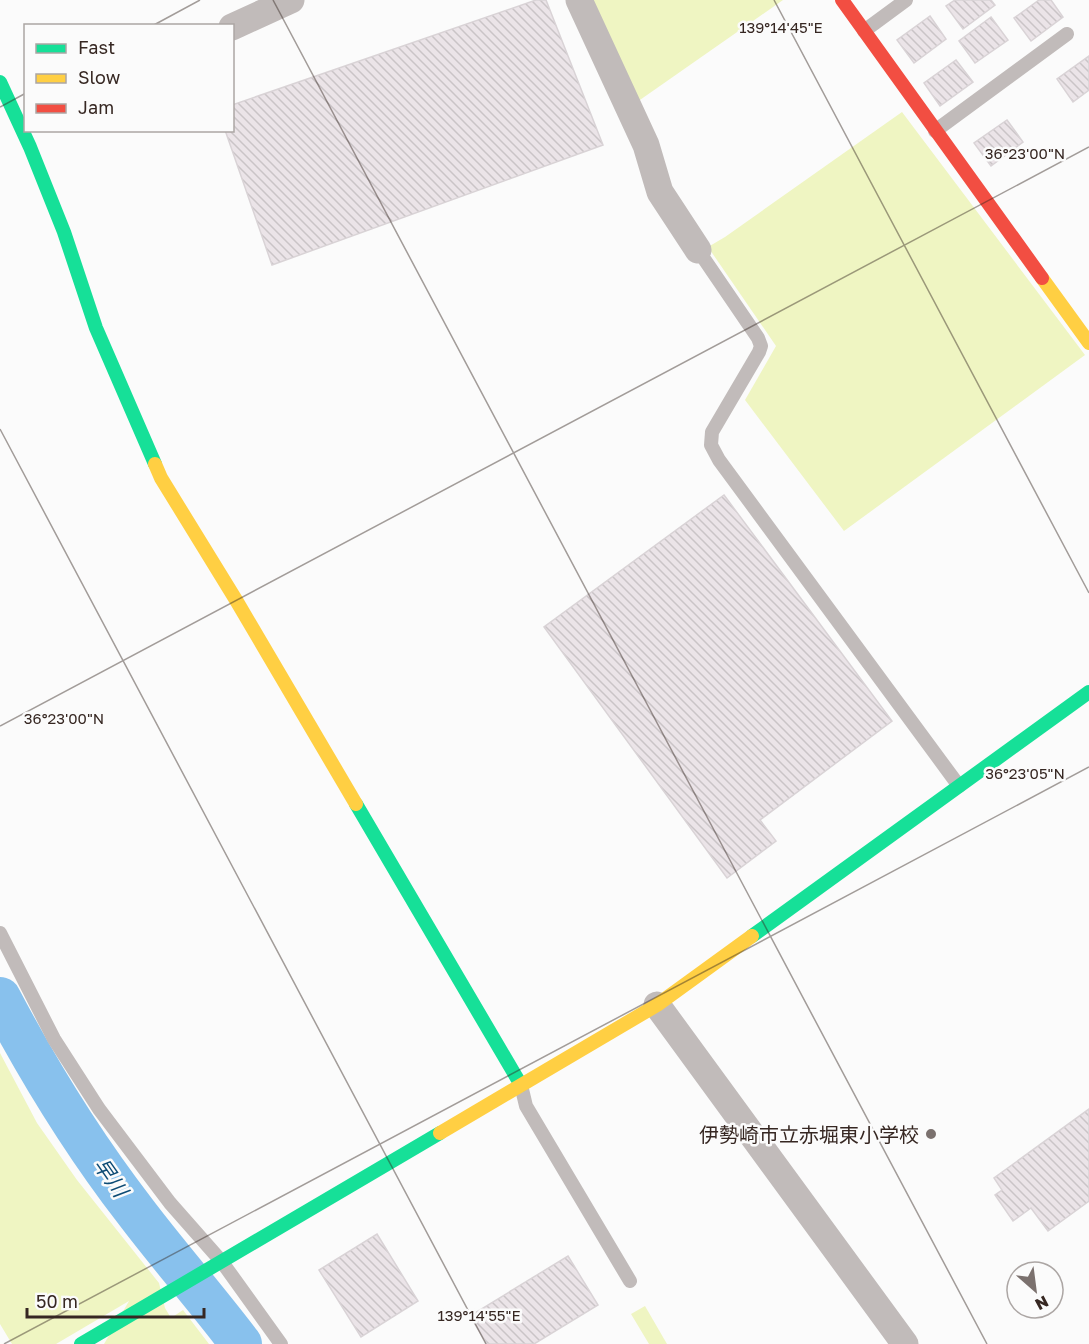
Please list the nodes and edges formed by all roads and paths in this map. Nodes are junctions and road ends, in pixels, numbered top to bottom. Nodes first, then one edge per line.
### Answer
1 (291, 0) edge
2 (579, 0) edge
3 (842, 0) edge
4 (906, 0) edge
5 (260, 7) edge
6 (234, 26) edge
7 (864, 31) junction
8 (1067, 34) dead end
9 (0, 81) edge
10 (15, 126) edge
11 (935, 131) junction
12 (698, 250) joint
13 (1089, 344) edge
14 (1089, 692) edge
15 (959, 786) junction
16 (0, 933) edge
17 (657, 1005) junction
18 (521, 1085) junction
19 (217, 1265) junction
20 (630, 1281) dead end
21 (81, 1344) edge
22 (281, 1344) edge
23 (905, 1344) edge

1 - 5 street
2 - 12 street
3 - 7 street
4 - 7 lane
5 - 6 street
7 - 11 street
8 - 11 lane
9 - 10 street
10 - 18 street
11 - 13 street
12 - 15 lane
14 - 15 street
15 - 17 street
16 - 19 lane
17 - 18 street
17 - 23 street
18 - 19 street
18 - 20 lane
19 - 21 street
19 - 22 lane

